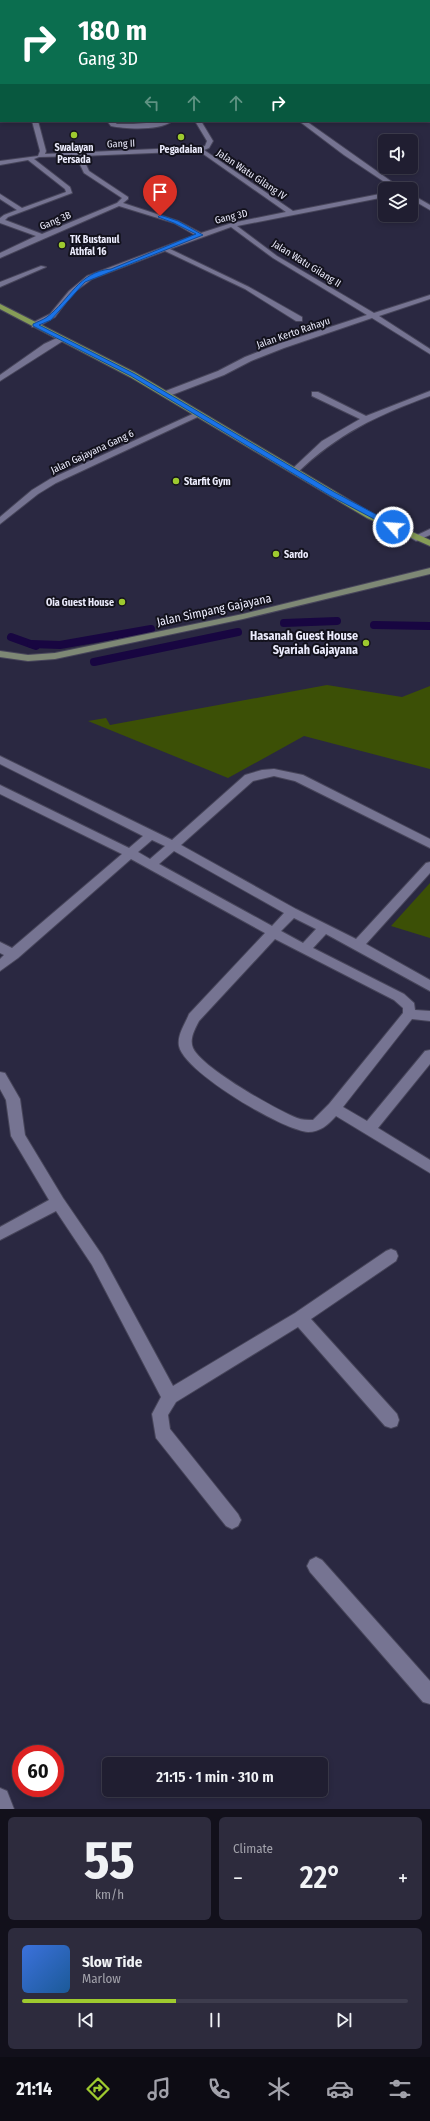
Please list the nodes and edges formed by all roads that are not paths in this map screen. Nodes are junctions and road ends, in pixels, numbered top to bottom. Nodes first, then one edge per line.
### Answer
1 (35, 122) edge
2 (110, 122) edge
3 (167, 122) edge
4 (199, 122) edge
5 (303, 122) edge
6 (200, 149) junction
7 (78, 154) junction
8 (41, 156) junction
9 (29, 158) junction
10 (0, 164) edge
11 (388, 182) edge
12 (0, 196) edge
13 (378, 196) edge
14 (418, 200) edge
15 (119, 204) junction
16 (430, 208) edge
17 (21, 210) junction
18 (293, 214) junction
19 (232, 225) junction
20 (200, 235) junction
21 (42, 236) junction
22 (165, 248) junction
23 (0, 256) edge
24 (43, 267) dead end
25 (0, 285) edge
26 (430, 297) edge
27 (0, 306) edge
28 (373, 316) junction
29 (299, 319) dead end
30 (35, 325) junction
31 (62, 338) junction
32 (430, 352) edge
33 (0, 379) edge
34 (430, 393) edge
35 (166, 394) junction
36 (315, 394) dead end
37 (200, 414) junction
38 (365, 418) junction
39 (294, 471) junction
40 (0, 521) edge
41 (430, 532) edge
42 (416, 538) junction
43 (430, 544) edge
44 (430, 570) edge
45 (0, 654) edge
46 (0, 760) edge
47 (0, 789) edge
48 (151, 835) junction
49 (430, 844) edge
50 (172, 845) junction
51 (130, 853) junction
52 (152, 865) junction
53 (430, 866) edge
54 (292, 912) junction
55 (324, 928) junction
56 (274, 934) junction
57 (358, 945) junction
58 (0, 947) edge
59 (305, 949) junction
60 (14, 955) junction
61 (0, 966) edge
62 (430, 986) edge
63 (409, 1014) junction
64 (430, 1016) edge
65 (430, 1055) edge
66 (0, 1077) edge
67 (334, 1108) junction
68 (369, 1128) junction
69 (430, 1167) edge
70 (58, 1202) junction
71 (0, 1234) edge
72 (391, 1256) dead end
73 (300, 1318) junction
74 (170, 1397) junction
75 (391, 1420) dead end
76 (232, 1520) dead end
77 (316, 1566) dead end
78 (430, 1695) edge
79 (0, 1798) edge
80 (4, 1809) edge

1 - 8 street
2 - 3 street
4 - 6 street
5 - 11 street
6 - 7 street, Gang II
6 - 18 street, Jalan Watu Gilang IV
7 - 8 street, Gang II
7 - 15 street
8 - 9 street, Gang II
9 - 10 street, Gang II
9 - 17 street
12 - 17 street
13 - 18 street, Gang 3D
14 - 16 street
15 - 20 street
15 - 21 street, Gang 3B
17 - 21 street
18 - 19 street, Gang 3D
19 - 20 street, Gang 3D
19 - 28 street, Jalan Watu Gilang II
20 - 22 street, Gang 3D
21 - 23 street, Gang 3B
22 - 29 street
22 - 30 street, Gang 3D
24 - 25 street
26 - 28 street, Jalan Kerto Rahayu
27 - 30 main road
28 - 32 street, Jalan Watu Gilang II
28 - 35 street, Jalan Kerto Rahayu
30 - 31 main road
31 - 33 street
31 - 35 main road
34 - 38 street
35 - 37 main road
36 - 38 street
37 - 39 main road
37 - 40 street, Jalan Gajayana Gang 6
38 - 39 street
39 - 42 main road
41 - 42 street
42 - 43 main road
44 - 45 main road, Jalan Simpang Gajayana
46 - 48 street
47 - 51 street
48 - 50 street
48 - 51 street
49 - 50 street
50 - 52 street
50 - 54 street
51 - 52 street
51 - 60 street
52 - 56 street
53 - 57 street
54 - 55 street
54 - 56 street
55 - 57 street
55 - 59 street
56 - 59 street
56 - 67 street
57 - 62 street
58 - 60 street
59 - 63 street
60 - 61 street
63 - 64 street
63 - 67 street
65 - 68 street
66 - 70 street
67 - 68 street
68 - 69 street
70 - 71 street
70 - 74 street
72 - 73 street
73 - 74 street
73 - 75 street
74 - 76 street
77 - 78 street
79 - 80 street

